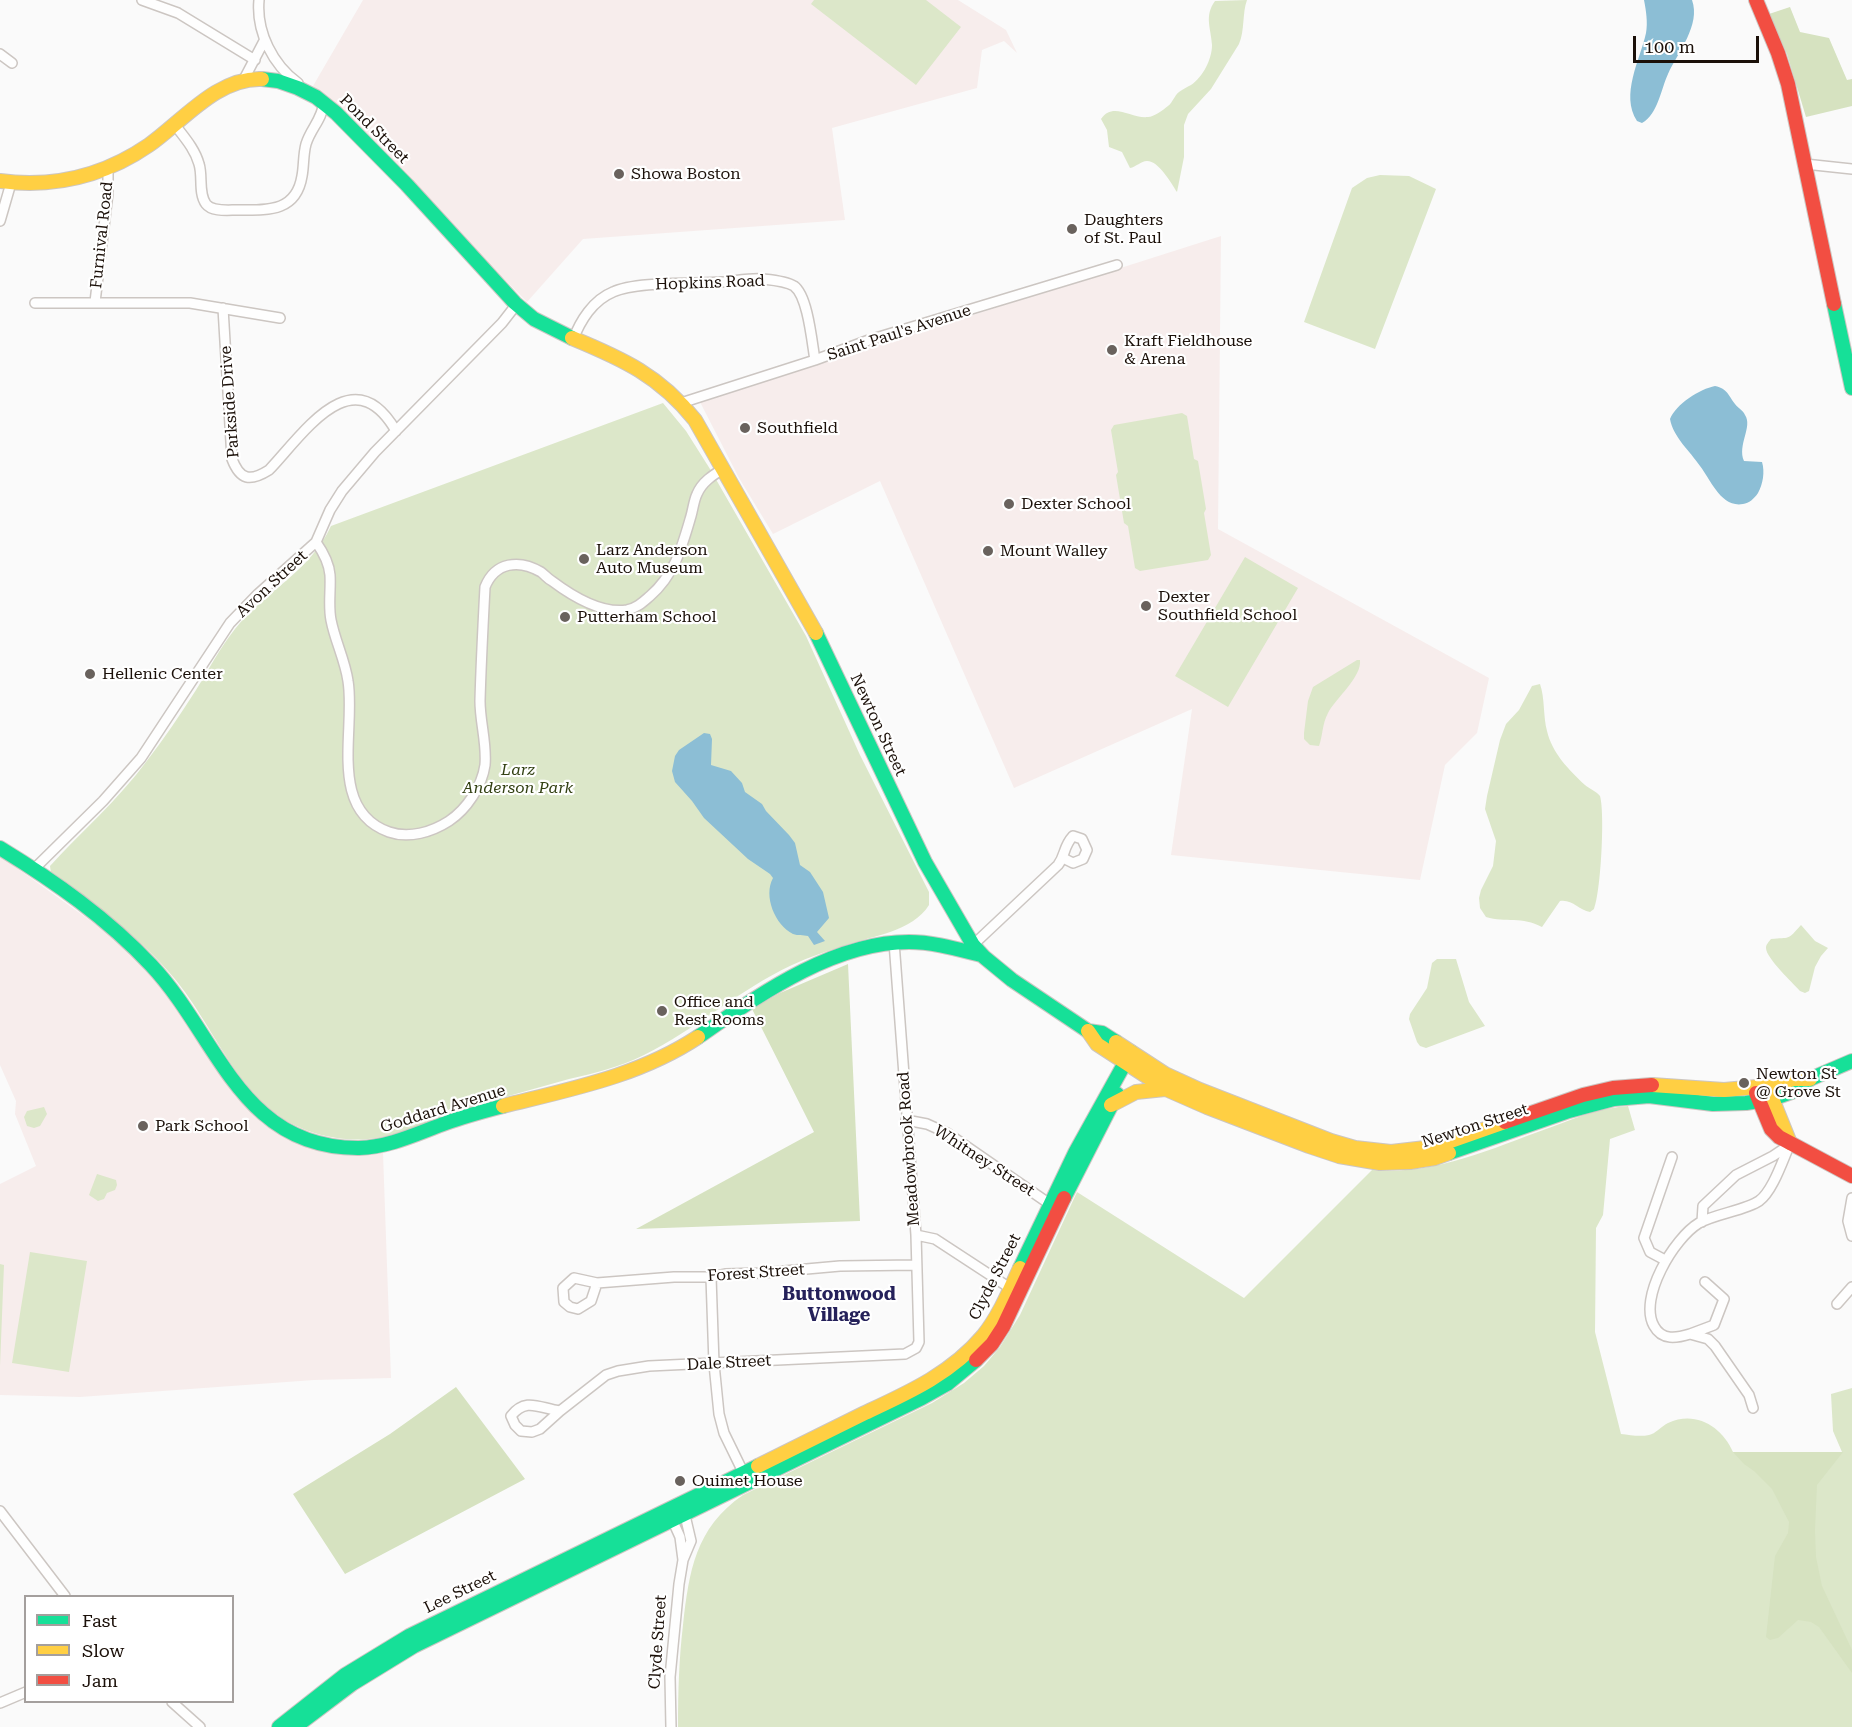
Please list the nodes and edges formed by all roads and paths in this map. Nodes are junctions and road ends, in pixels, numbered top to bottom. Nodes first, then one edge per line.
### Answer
1 (142, 0) edge
2 (259, 0) edge
3 (1756, 0) edge
4 (264, 41) junction
5 (0, 54) edge
6 (255, 60) junction
7 (12, 63) dead end
8 (242, 83) junction
9 (324, 102) junction
10 (175, 125) junction
11 (1805, 164) junction
12 (108, 169) junction
13 (1852, 169) edge
14 (6, 182) edge
15 (0, 221) edge
16 (1117, 265) dead end
17 (96, 302) junction
18 (35, 303) dead end
19 (516, 305) junction
20 (223, 308) junction
21 (280, 318) dead end
22 (573, 340) junction
23 (1849, 354) edge
24 (815, 360) junction
25 (1852, 388) edge
26 (678, 400) junction
27 (396, 431) junction
28 (723, 469) junction
29 (316, 542) junction
30 (0, 848) edge
31 (1064, 858) dead end
32 (34, 869) junction
33 (894, 942) junction
34 (977, 950) junction
35 (1131, 1059) junction
36 (1852, 1060) edge
37 (1166, 1089) junction
38 (1763, 1094) junction
39 (1111, 1105) junction
40 (906, 1120) junction
41 (1790, 1144) junction
42 (1672, 1157) dead end
43 (1852, 1176) edge
44 (1852, 1198) edge
45 (1054, 1207) junction
46 (1702, 1222) junction
47 (916, 1235) junction
48 (1852, 1236) edge
49 (1665, 1260) junction
50 (916, 1265) junction
51 (711, 1277) junction
52 (597, 1282) dead end
53 (1705, 1282) dead end
54 (1852, 1287) edge
55 (1016, 1292) junction
56 (1837, 1304) dead end
57 (1690, 1334) junction
58 (911, 1351) joint
59 (714, 1364) junction
60 (1754, 1408) dead end
61 (560, 1411) junction
62 (746, 1477) junction
63 (0, 1511) edge
64 (677, 1511) junction
65 (683, 1560) junction
66 (64, 1595) edge
67 (24, 1693) edge
68 (0, 1703) edge
69 (174, 1703) edge
70 (200, 1727) edge
71 (279, 1727) edge
72 (295, 1727) edge
73 (671, 1727) edge

1 - 6 street
2 - 4 street
3 - 11 main road
4 - 6 street
4 - 9 street
5 - 7 street
6 - 8 street
8 - 9 main road, Pond Street
8 - 10 main road, Pond Street
9 - 10 street
9 - 19 main road, Pond Street
10 - 12 main road, Pond Street
11 - 13 street
11 - 23 main road
12 - 14 main road, Pond Street
12 - 17 street, Furnival Road
14 - 15 street
16 - 24 street, Saint Paul's Avenue
17 - 18 street
17 - 20 street
19 - 22 main road, Pond Street
19 - 27 street, Avon Street
20 - 21 street
20 - 27 street, Parkside Drive
22 - 24 street, Hopkins Road
22 - 26 main road, Pond Street
23 - 25 main road
24 - 26 street, Saint Paul's Avenue
26 - 28 main road, Newton Street
27 - 29 street, Avon Street
28 - 29 street
28 - 34 main road, Newton Street
29 - 32 street, Avon Street
30 - 32 main road, Goddard Avenue
31 - 34 street
32 - 33 main road, Goddard Avenue
33 - 34 main road, Goddard Avenue
33 - 40 street, Meadowbrook Road
34 - 35 main road, Newton Street
35 - 37 main road, Newton Street
35 - 38 main road, Newton Street
35 - 39 main road, Clyde Street
35 - 45 main road, Clyde Street
36 - 38 main road
37 - 38 main road, Newton Street
37 - 39 main road
38 - 41 main road
39 - 45 main road, Clyde Street
40 - 45 street, Whitney Street
40 - 47 street, Meadowbrook Road
41 - 43 main road
41 - 46 street
41 - 46 street
42 - 49 street
44 - 48 street
45 - 55 main road, Clyde Street
46 - 49 street
47 - 50 street, Meadowbrook Road
47 - 55 street
49 - 57 street
50 - 51 street, Forest Street
50 - 58 street, Meadowbrook Road
51 - 52 street, Forest Street
51 - 59 street
53 - 57 street
54 - 56 street
55 - 62 main road, Clyde Street
57 - 60 street
58 - 59 street, Dale Street
59 - 61 street, Dale Street
59 - 62 street
61 - 61 street, Dale Street
62 - 64 main road, Clyde Street
63 - 66 street
64 - 65 street, Clyde Street
64 - 65 street, Clyde Street
64 - 71 main road, Lee Street
64 - 72 main road, Lee Street
65 - 73 street, Clyde Street
67 - 68 street
69 - 70 street

